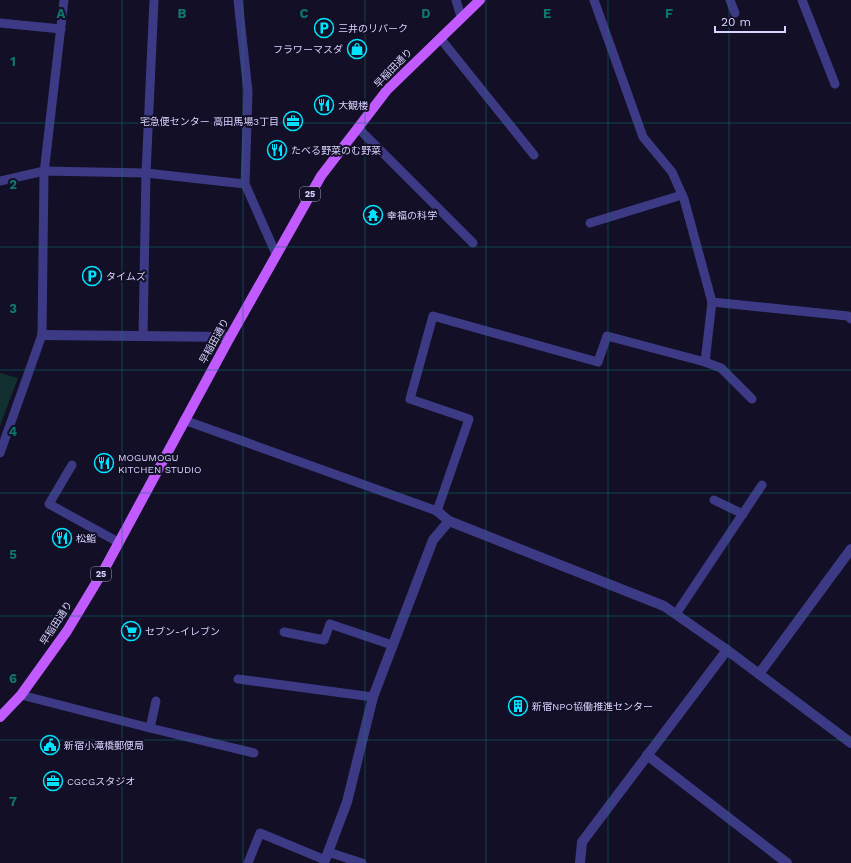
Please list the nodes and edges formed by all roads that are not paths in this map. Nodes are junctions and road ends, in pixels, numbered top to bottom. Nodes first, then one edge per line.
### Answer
1 (64, 0) edge
2 (154, 0) edge
3 (238, 0) edge
4 (456, 0) edge
5 (480, 0) edge
6 (594, 0) edge
7 (730, 0) edge
8 (802, 0) edge
9 (735, 13) dead end
10 (461, 18) junction
11 (0, 23) edge
12 (61, 29) junction
13 (440, 38) junction
14 (835, 84) dead end
15 (358, 128) junction
16 (534, 155) dead end
17 (44, 171) junction
18 (146, 173) junction
19 (0, 181) edge
20 (245, 184) junction
21 (682, 195) junction
22 (590, 223) dead end
23 (473, 243) dead end
24 (276, 254) junction
25 (712, 302) junction
26 (851, 319) edge
27 (42, 335) junction
28 (143, 336) junction
29 (230, 337) junction
30 (705, 362) junction
31 (752, 400) dead end
32 (184, 420) junction
33 (0, 452) edge
34 (72, 465) dead end
35 (762, 485) dead end
36 (714, 500) dead end
37 (437, 511) junction
38 (743, 514) junction
39 (449, 521) junction
40 (118, 542) junction
41 (851, 548) edge
42 (676, 614) junction
43 (284, 632) dead end
44 (392, 645) junction
45 (726, 650) junction
46 (759, 674) junction
47 (238, 679) dead end
48 (21, 695) junction
49 (373, 697) junction
50 (156, 701) dead end
51 (0, 717) edge
52 (150, 728) junction
53 (851, 743) edge
54 (254, 754) dead end
55 (647, 755) junction
56 (326, 858) edge
57 (248, 863) edge
58 (362, 863) edge
59 (580, 863) edge
60 (787, 863) edge

1 - 12 lane
2 - 18 lane
3 - 20 lane
4 - 10 lane
5 - 10 main road, 早稲田通り / 25
6 - 21 lane
7 - 9 lane
8 - 14 lane
10 - 13 main road, 早稲田通り / 25
11 - 12 lane
12 - 17 lane
13 - 15 main road, 早稲田通り / 25
13 - 16 lane
15 - 23 lane
15 - 24 main road, 早稲田通り / 25
17 - 18 lane
17 - 19 lane
17 - 27 lane
18 - 20 lane
18 - 28 lane
20 - 24 lane
21 - 22 lane
21 - 25 lane
24 - 29 main road, 早稲田通り / 25
25 - 26 lane
25 - 30 lane
27 - 28 street
27 - 33 lane
28 - 29 street
29 - 32 main road, 早稲田通り / 25
30 - 31 lane
30 - 37 lane
32 - 37 lane
32 - 40 main road, 早稲田通り / 25
34 - 40 lane
35 - 38 lane
36 - 38 lane
37 - 39 street
38 - 42 lane
39 - 42 street
39 - 44 street
40 - 48 main road, 早稲田通り / 25
41 - 46 street
42 - 45 street
43 - 44 lane
44 - 49 street
45 - 46 street
45 - 55 street
46 - 53 street
47 - 49 lane
48 - 51 main road, 早稲田通り / 25
48 - 52 lane
49 - 56 street
50 - 52 lane
52 - 54 lane
55 - 59 street
55 - 60 street
56 - 57 lane
56 - 58 lane

